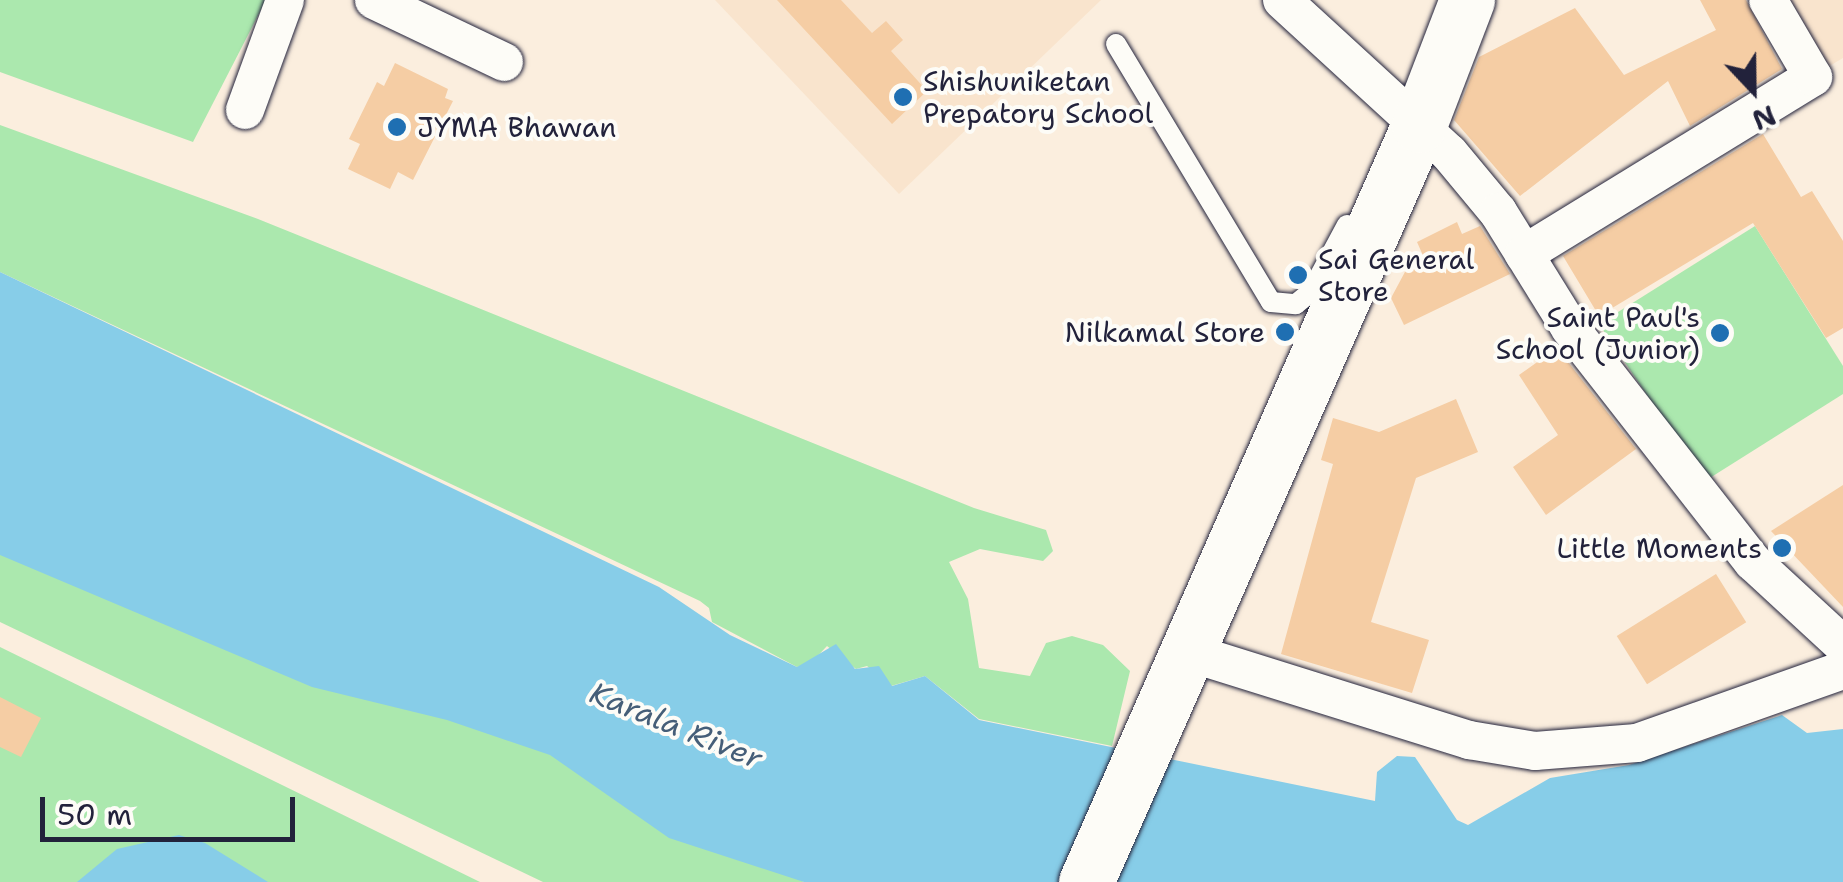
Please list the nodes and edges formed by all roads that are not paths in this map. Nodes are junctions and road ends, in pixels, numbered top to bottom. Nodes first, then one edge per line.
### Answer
1 (285, 0) edge
2 (374, 0) edge
3 (1282, 0) edge
4 (1467, 0) edge
5 (1768, 0) edge
6 (1116, 44) dead end
7 (504, 62) dead end
8 (245, 110) dead end
9 (1419, 125) junction
10 (1524, 254) junction
11 (1843, 645) edge
12 (1190, 669) junction
13 (1843, 670) edge
14 (1086, 882) edge

1 - 8 street
2 - 7 street
3 - 9 street
4 - 9 street
5 - 10 street
6 - 9 lane
9 - 10 street
9 - 12 street
10 - 11 street
12 - 13 street
12 - 14 street

